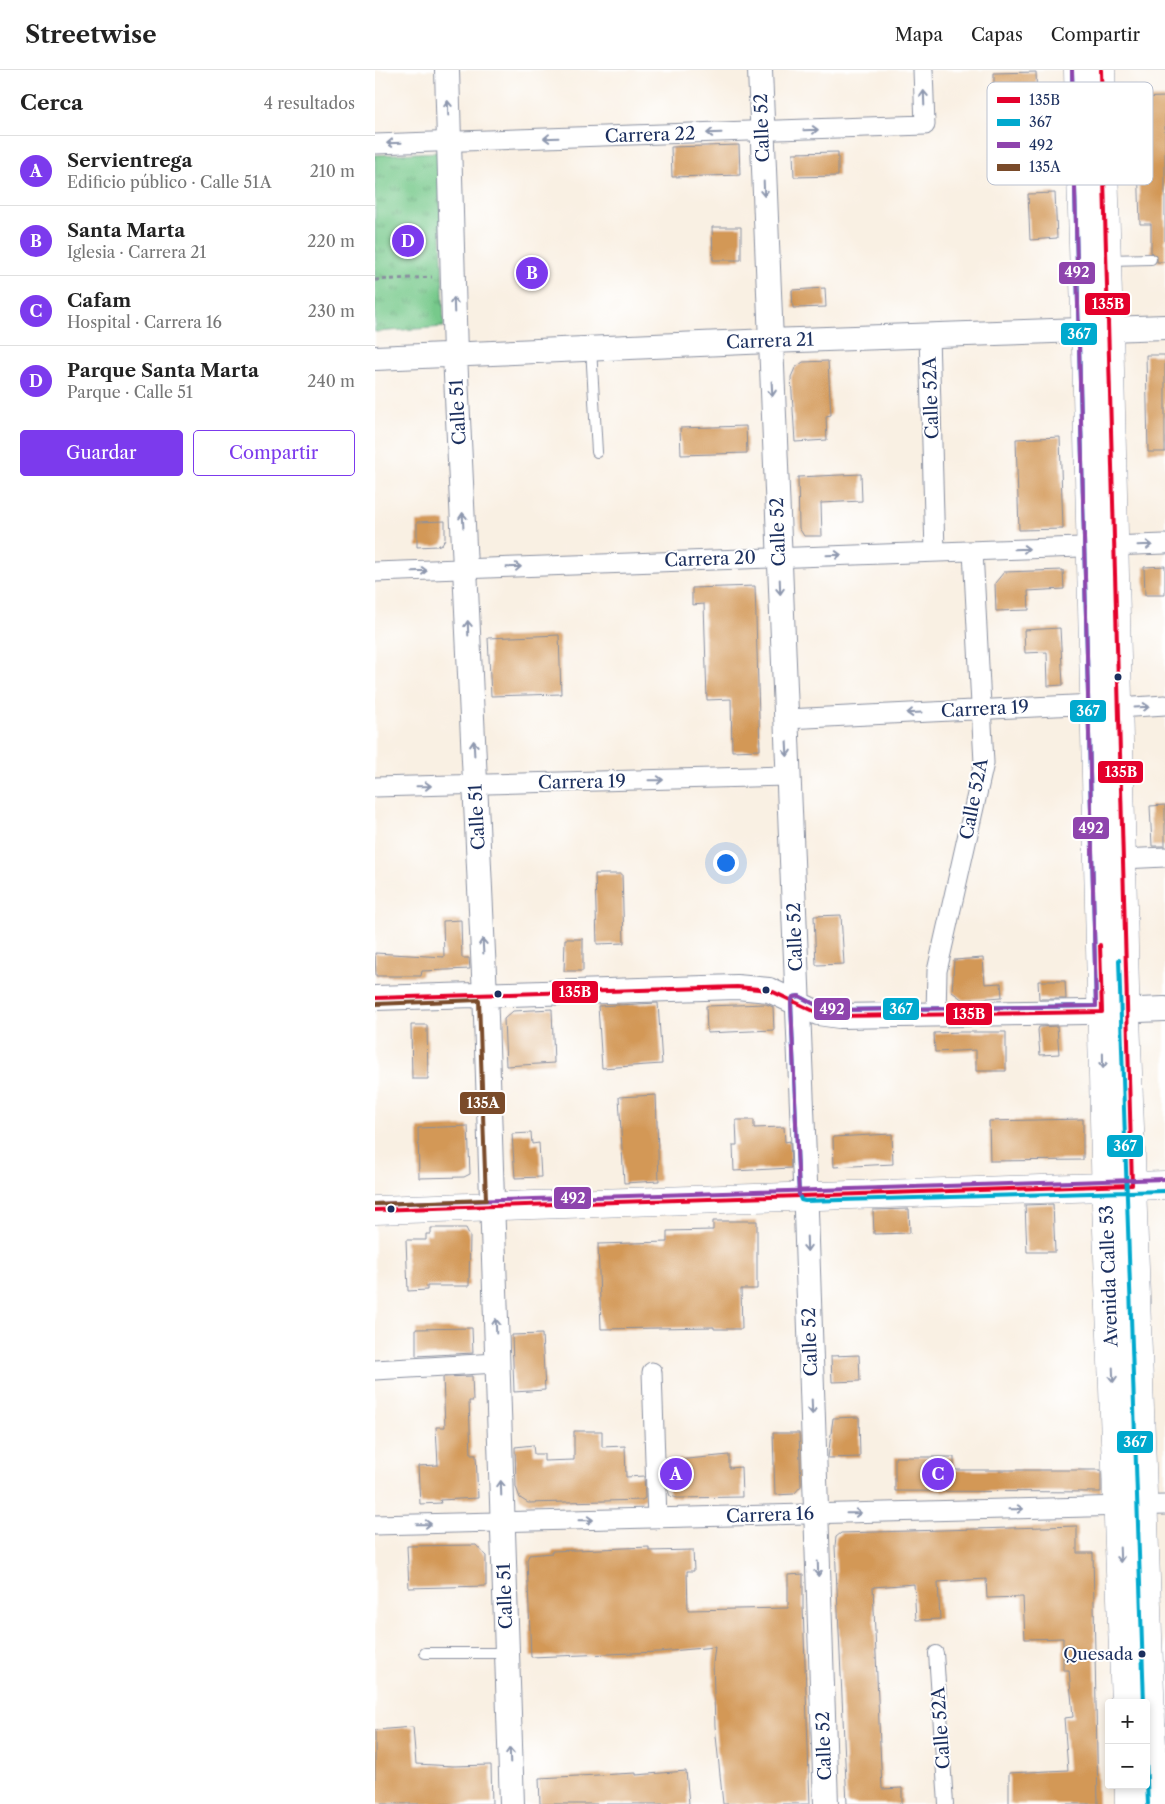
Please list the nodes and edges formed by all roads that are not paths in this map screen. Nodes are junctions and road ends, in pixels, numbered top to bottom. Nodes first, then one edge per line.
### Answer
1 (447, 70) edge
2 (760, 70) edge
3 (923, 70) edge
4 (762, 132) junction
5 (449, 141) junction
6 (375, 144) edge
7 (1086, 185) edge
8 (1105, 185) edge
9 (1151, 259) dead end
10 (1107, 260) junction
11 (1165, 327) edge
12 (1097, 329) junction
13 (929, 335) junction
14 (770, 341) junction
15 (591, 348) junction
16 (455, 354) junction
17 (375, 358) edge
18 (597, 452) dead end
19 (1165, 544) edge
20 (1103, 547) junction
21 (973, 550) junction
22 (935, 552) junction
23 (779, 557) junction
24 (465, 569) junction
25 (375, 572) edge
26 (1165, 705) edge
27 (1106, 706) junction
28 (980, 710) junction
29 (786, 719) junction
30 (788, 776) junction
31 (475, 784) junction
32 (375, 787) edge
33 (1165, 857) edge
34 (1122, 859) junction
35 (485, 994) junction
36 (375, 998) edge
37 (797, 1002) junction
38 (1165, 1010) edge
39 (1114, 1012) junction
40 (936, 1014) junction
41 (1165, 1185) edge
42 (1119, 1186) junction
43 (805, 1195) junction
44 (492, 1206) junction
45 (375, 1210) edge
46 (497, 1363) junction
47 (380, 1370) edge
48 (653, 1372) dead end
49 (1142, 1506) edge
50 (816, 1514) junction
51 (657, 1519) junction
52 (503, 1522) junction
53 (375, 1525) edge
54 (425, 1653) dead end
55 (507, 1653) junction
56 (936, 1653) dead end
57 (1125, 1699) edge
58 (1129, 1789) edge
59 (512, 1804) edge
60 (826, 1804) edge
61 (946, 1804) edge
62 (1129, 1804) edge
63 (1154, 1804) edge

5 -> 1 street, Calle 51
2 - 4 street, Calle 52
4 -> 3 street, Carrera 22
4 -> 5 street, Carrera 22
4 -> 14 street, Calle 52
5 -> 6 street, Carrera 22
16 -> 5 street, Calle 51
7 - 12 main road, Avenida Calle 53
8 - 10 main road, Avenida Calle 53
9 - 10 lane
10 - 12 main road, Avenida Calle 53
11 - 12 street, Carrera 21
12 - 13 street, Carrera 21
12 - 20 main road, Avenida Calle 53
13 - 14 street, Carrera 21
13 - 22 street, Calle 52A
14 - 15 street, Carrera 21
14 -> 23 street, Calle 52
15 - 16 street, Carrera 21
15 - 18 lane
16 - 17 street, Carrera 21
24 -> 16 street, Calle 51
20 -> 19 street, Carrera 20
21 -> 20 street, Carrera 20
20 - 27 main road, Avenida Calle 53
21 - 22 street, Carrera 20
21 - 28 street, Calle 52A
23 -> 22 street, Carrera 20
24 -> 23 street, Carrera 20
23 -> 29 street, Calle 52
25 -> 24 street, Carrera 20
31 -> 24 street, Calle 51
27 -> 26 street, Carrera 19
27 - 28 street, Carrera 19
27 - 34 main road, Avenida Calle 53
27 - 39 main road, Avenida Calle 53
28 -> 29 street, Carrera 19
28 - 40 street, Calle 52A
29 -> 30 street, Calle 52
31 -> 30 street, Carrera 19
30 - 37 street, Calle 52
32 -> 31 street, Carrera 19
35 -> 31 street, Calle 51
33 - 34 street
34 - 39 main road, Avenida Calle 53
35 - 36 street
35 - 37 street
35 - 44 street, Calle 51
37 - 40 street
37 - 43 street, Calle 52
38 - 39 street
39 - 40 street
39 - 42 main road, Avenida Calle 53
41 - 42 main road
42 - 43 main road
42 - 49 main road, Avenida Calle 53
43 - 44 main road
43 -> 50 street, Calle 52
44 - 45 main road
46 -> 44 street, Calle 51
46 - 47 street
52 -> 46 street, Calle 51
48 - 51 street
50 -> 49 street, Carrera 16
49 -> 57 main road, Avenida Calle 53
49 - 63 main road, Avenida Calle 53
50 - 51 street, Carrera 16
50 -> 60 street, Calle 52
52 -> 51 street, Carrera 16
53 -> 52 street, Carrera 16
52 - 55 street, Calle 51
54 - 55 lane
59 -> 55 street, Calle 51
56 - 61 street, Calle 52A
58 - 62 main road

